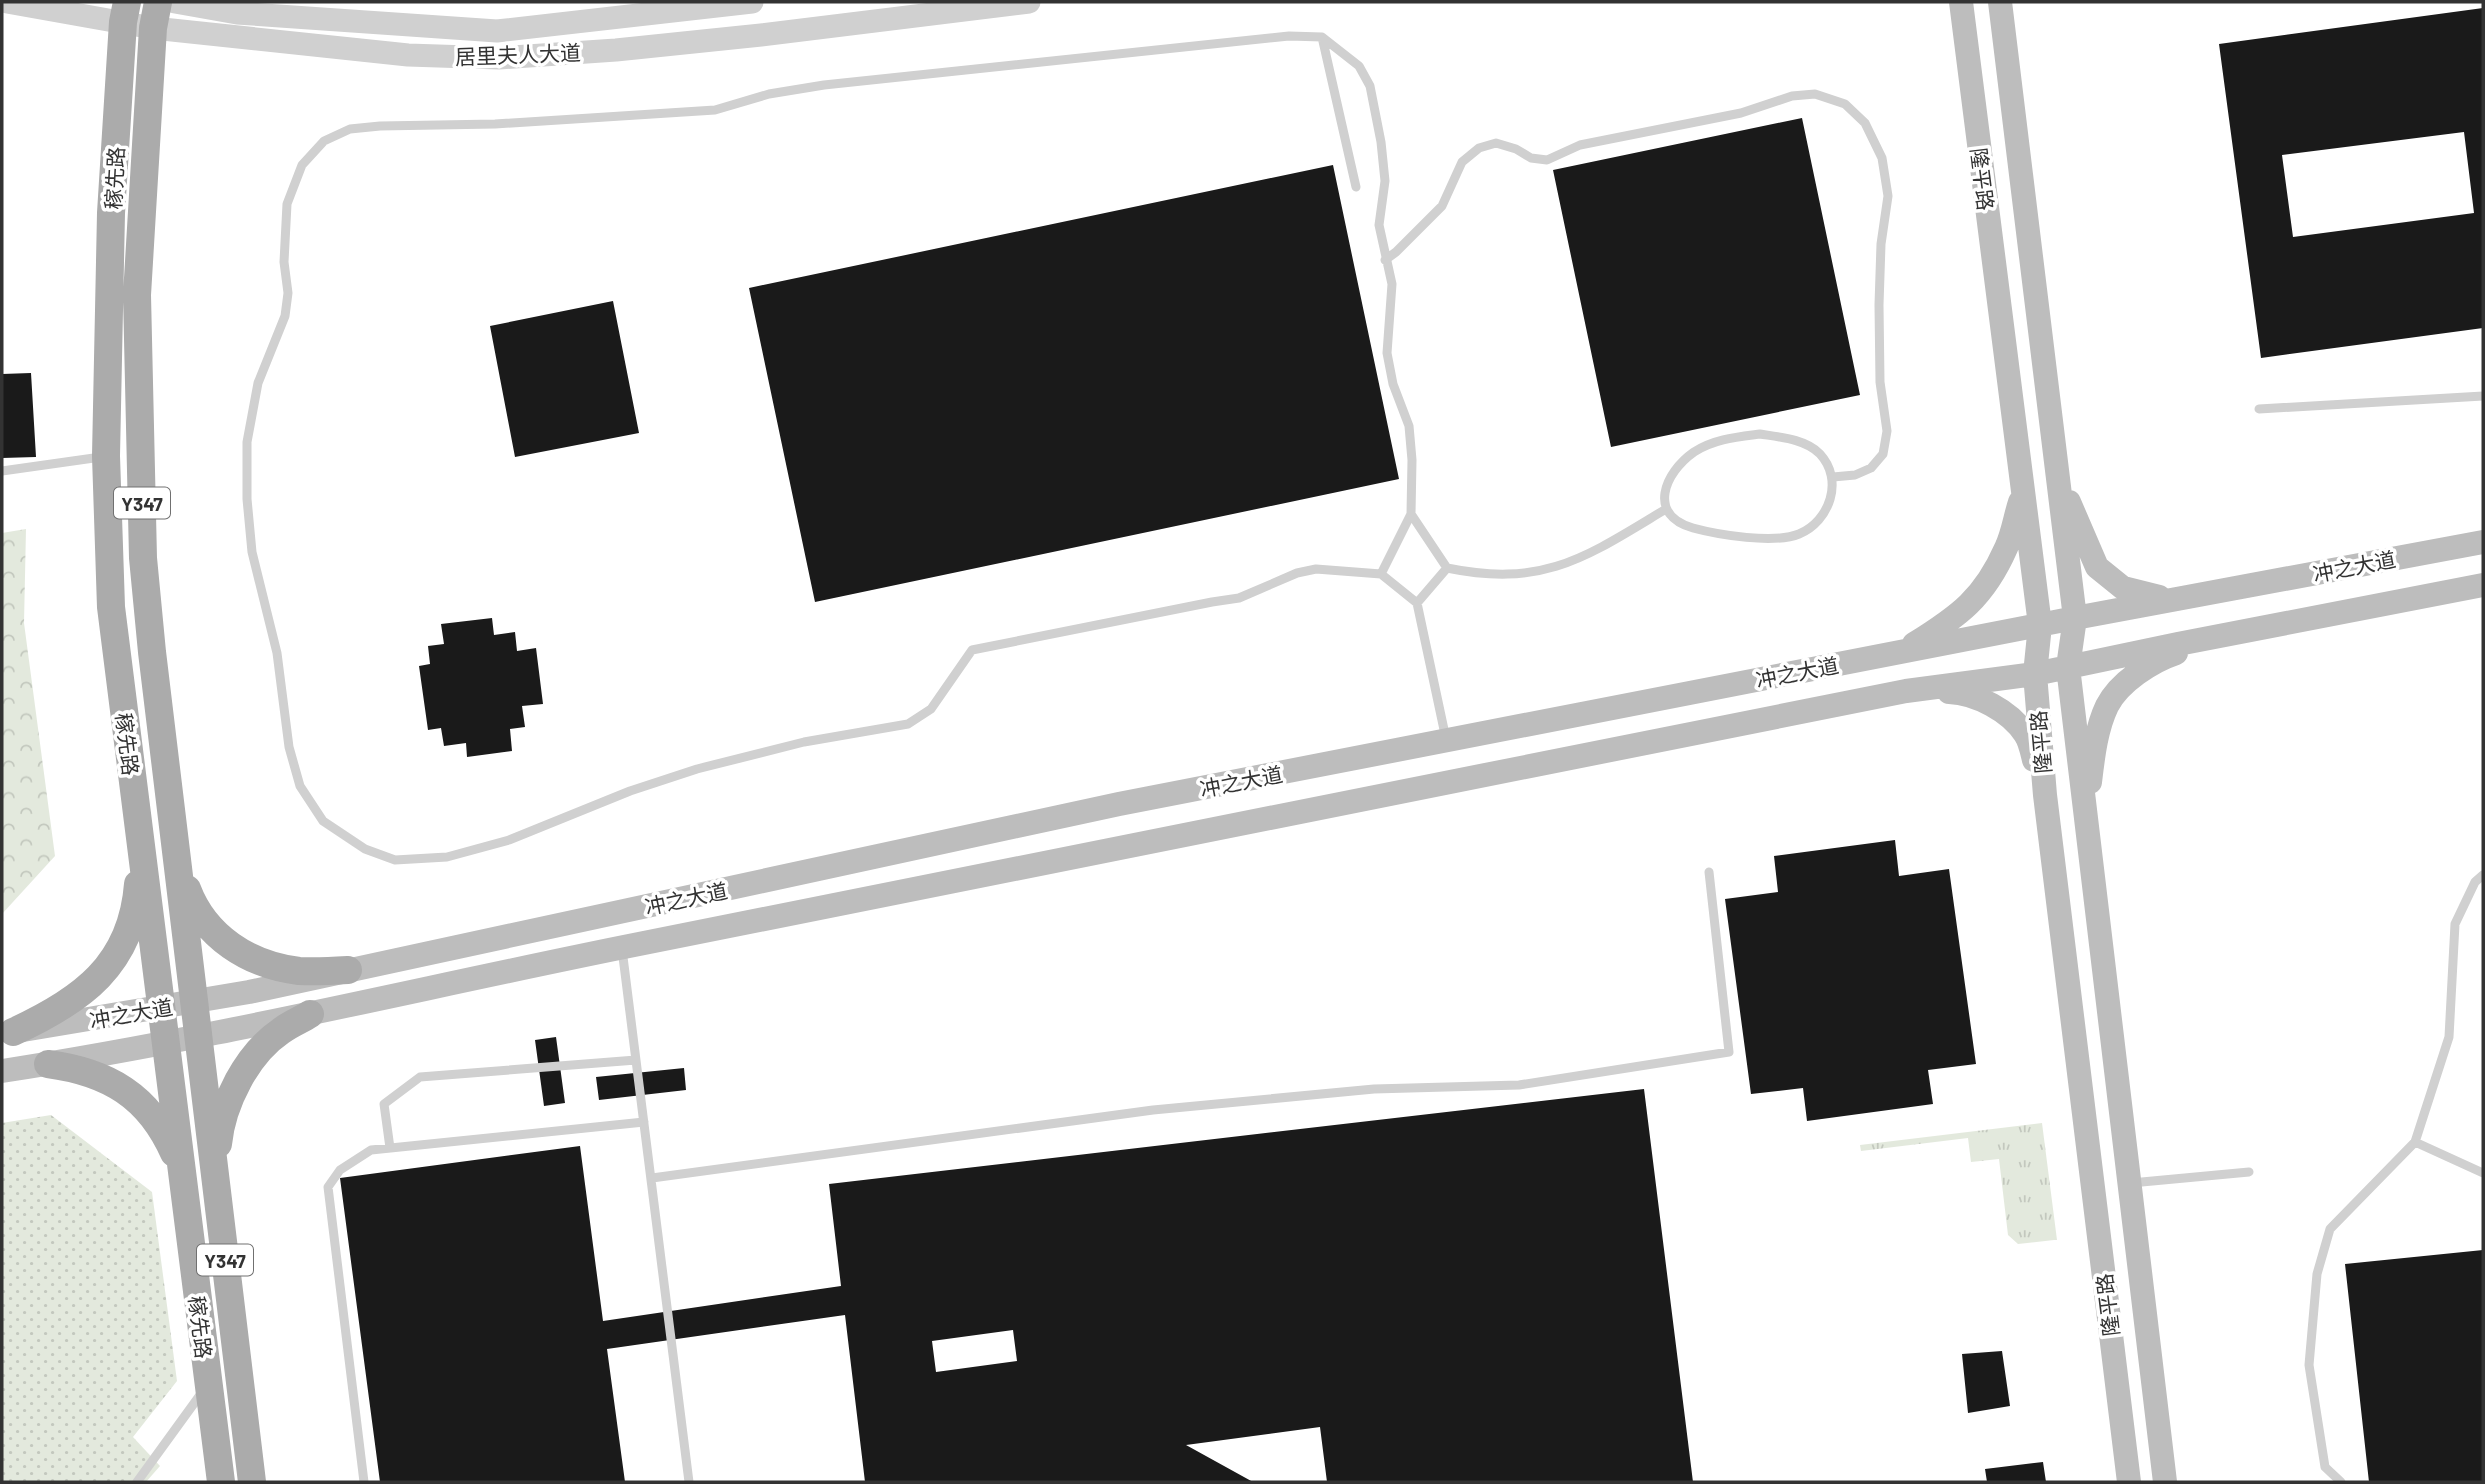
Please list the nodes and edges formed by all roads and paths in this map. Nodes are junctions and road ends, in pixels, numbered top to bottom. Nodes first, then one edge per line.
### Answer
1 (7, 2) edge
2 (175, 2) edge
3 (752, 2) edge
4 (1030, 2) edge
5 (1961, 2) edge
6 (2000, 2) edge
7 (125, 12) edge
8 (155, 15) edge
9 (1322, 37) junction
10 (1356, 187) dead end
11 (1385, 260) junction
12 (2483, 396) edge
13 (2259, 409) dead end
14 (106, 456) junction
15 (2, 471) edge
16 (2057, 474) junction
17 (1833, 477) junction
18 (2023, 494) junction
19 (1666, 509) junction
20 (1411, 514) junction
21 (2483, 542) edge
22 (1447, 568) junction
23 (1381, 574) junction
24 (2483, 585) edge
25 (2212, 592) junction
26 (1417, 603) junction
27 (2075, 618) junction
28 (2040, 625) junction
29 (2225, 635) junction
30 (1902, 652) junction
31 (2068, 667) junction
32 (2035, 674) junction
33 (1906, 691) junction
34 (1446, 739) junction
35 (2045, 795) junction
36 (2085, 821) junction
37 (141, 843) junction
38 (178, 864) junction
39 (1709, 872) dead end
40 (2483, 875) edge
41 (622, 947) junction
42 (348, 971) junction
43 (194, 1002) junction
44 (162, 1008) junction
45 (310, 1014) junction
46 (7, 1033) edge
47 (199, 1037) junction
48 (166, 1044) junction
49 (636, 1060) junction
50 (48, 1064) junction
51 (2, 1071) edge
52 (645, 1122) junction
53 (2415, 1142) junction
54 (390, 1148) junction
55 (182, 1172) junction
56 (2249, 1172) dead end
57 (2483, 1174) edge
58 (215, 1178) junction
59 (652, 1178) junction
60 (2129, 1183) junction
61 (208, 1384) junction
62 (137, 1482) edge
63 (221, 1482) edge
64 (252, 1482) edge
65 (364, 1482) edge
66 (689, 1482) edge
67 (2129, 1482) edge
68 (2165, 1482) edge
69 (2341, 1482) edge

1 - 7 street, 居里夫人大道
2 - 3 street, 居里夫人大道
4 - 8 street, 居里夫人大道
5 - 18 main road, 隆平路
6 - 16 main road, 隆平路
7 - 8 street, 居里夫人大道
7 - 14 main road, 稼先路 / Y347
8 - 38 main road, 稼先路 / Y347
9 - 10 lane
9 - 11 lane
9 - 23 lane
11 - 17 lane
11 - 20 lane
12 - 13 lane
14 - 15 lane
14 - 37 main road, 稼先路 / Y347
16 - 25 main road
16 - 27 main road, 隆平路
17 - 19 lane
17 - 19 lane
18 - 28 main road, 隆平路
18 - 30 main road
19 - 22 lane
20 - 22 lane
20 - 23 lane
21 - 25 main road, 冲之大道
22 - 26 lane
23 - 26 lane
24 - 29 main road, 冲之大道
25 - 27 main road, 冲之大道
26 - 34 lane
27 - 28 main road, 冲之大道
27 - 31 main road, 隆平路
28 - 30 main road, 冲之大道
28 - 32 main road, 隆平路
29 - 31 main road, 冲之大道
29 - 36 main road
30 - 34 main road, 冲之大道
31 - 32 main road, 冲之大道
31 - 36 main road, 隆平路
32 - 33 main road, 冲之大道
32 - 35 main road, 隆平路
33 - 35 main road
33 - 41 main road, 冲之大道
34 - 42 main road, 冲之大道
35 - 67 main road, 隆平路
36 - 60 main road, 隆平路
37 - 44 main road, 稼先路 / Y347
37 - 46 main road
38 - 42 main road
38 - 43 main road, 稼先路 / Y347
39 - 59 lane
40 - 53 lane
41 - 45 main road, 冲之大道
41 - 49 lane
42 - 43 main road, 冲之大道
43 - 44 main road, 冲之大道
43 - 47 main road, 稼先路 / Y347
44 - 46 main road, 冲之大道
44 - 48 main road, 稼先路 / Y347
45 - 47 main road, 冲之大道
45 - 58 main road
47 - 48 main road, 冲之大道
47 - 58 main road, 稼先路 / Y347
48 - 50 main road, 冲之大道
48 - 55 main road, 稼先路 / Y347
49 - 52 lane
49 - 54 lane
50 - 51 main road, 冲之大道
50 - 55 main road
52 - 54 lane
52 - 59 lane
53 - 57 lane
53 - 69 lane
54 - 65 lane
55 - 61 main road, 稼先路 / Y347
56 - 60 lane
58 - 64 main road, 稼先路 / Y347
59 - 66 lane
60 - 68 main road, 隆平路
61 - 62 lane
61 - 63 main road, 稼先路 / Y347

